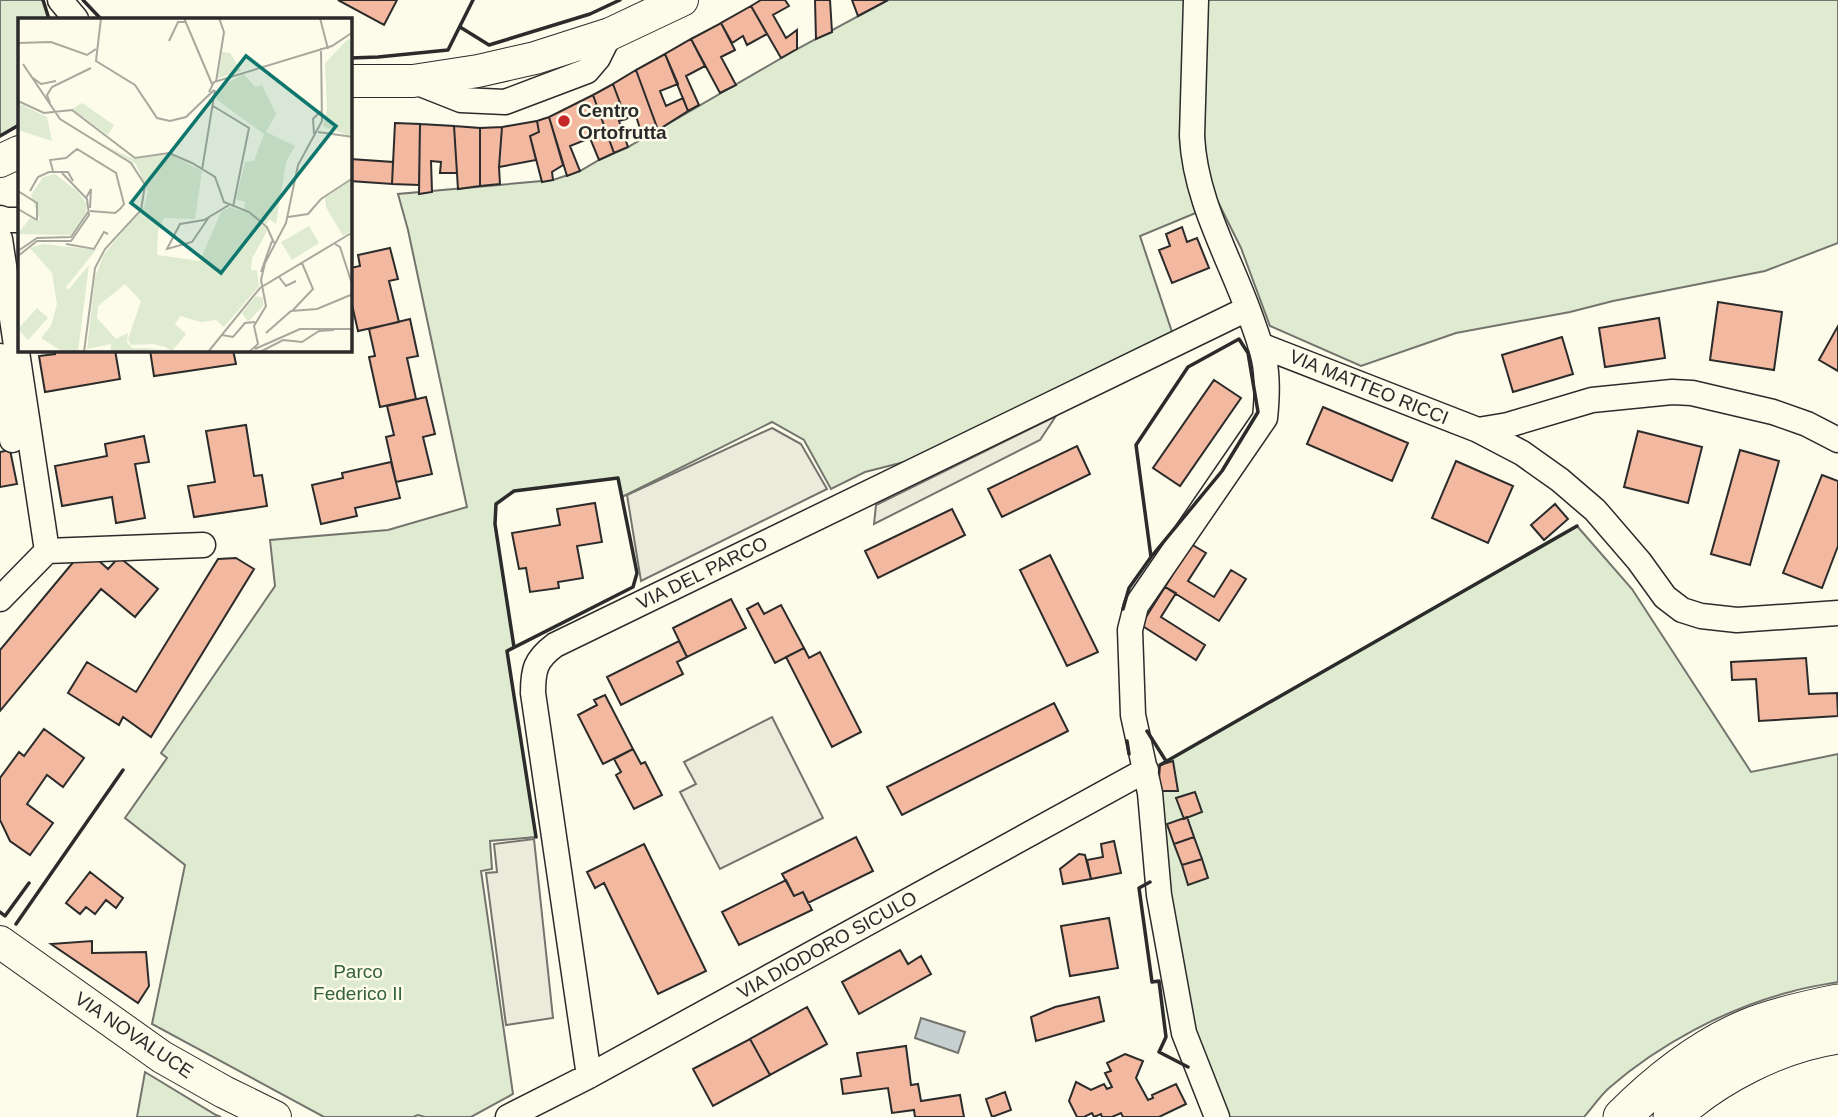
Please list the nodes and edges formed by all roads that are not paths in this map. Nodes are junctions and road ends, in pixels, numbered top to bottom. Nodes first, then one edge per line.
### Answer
1 (60, 0) edge
2 (682, 0) edge
3 (1196, 0) edge
4 (75, 18) edge
5 (352, 81) edge
6 (18, 152) edge
7 (0, 161) edge
8 (0, 218) edge
9 (18, 220) edge
10 (0, 239) edge
11 (1247, 309) junction
12 (1260, 345) junction
13 (0, 356) edge
14 (1478, 430) junction
15 (12, 440) dead end
16 (1838, 440) edge
17 (203, 545) dead end
18 (47, 551) junction
19 (0, 599) edge
20 (1838, 613) edge
21 (1146, 770) junction
22 (0, 942) edge
23 (1838, 1003) edge
24 (1838, 1035) edge
25 (589, 1076) junction
26 (275, 1117) edge
27 (508, 1117) edge
28 (1217, 1117) edge
29 (1622, 1117) edge
30 (1672, 1117) edge

1 - 4 street
2 - 5 main road
3 - 11 street
6 - 7 main road
8 - 9 street
10 - 18 street
11 - 12 street
11 - 25 street, VIA DEL PARCO
12 - 14 street, VIA MATTEO RICCI
12 - 21 street
13 - 15 street
14 - 16 street
14 - 20 street, VIA MATTEO RICCI
17 - 18 street
18 - 19 street
21 - 25 street, VIA DIODORO SICULO
21 - 28 street
22 - 26 main road, VIA NOVALUCE
23 - 29 highway
24 - 30 highway
25 - 27 street, VIA DIODORO SICULO

